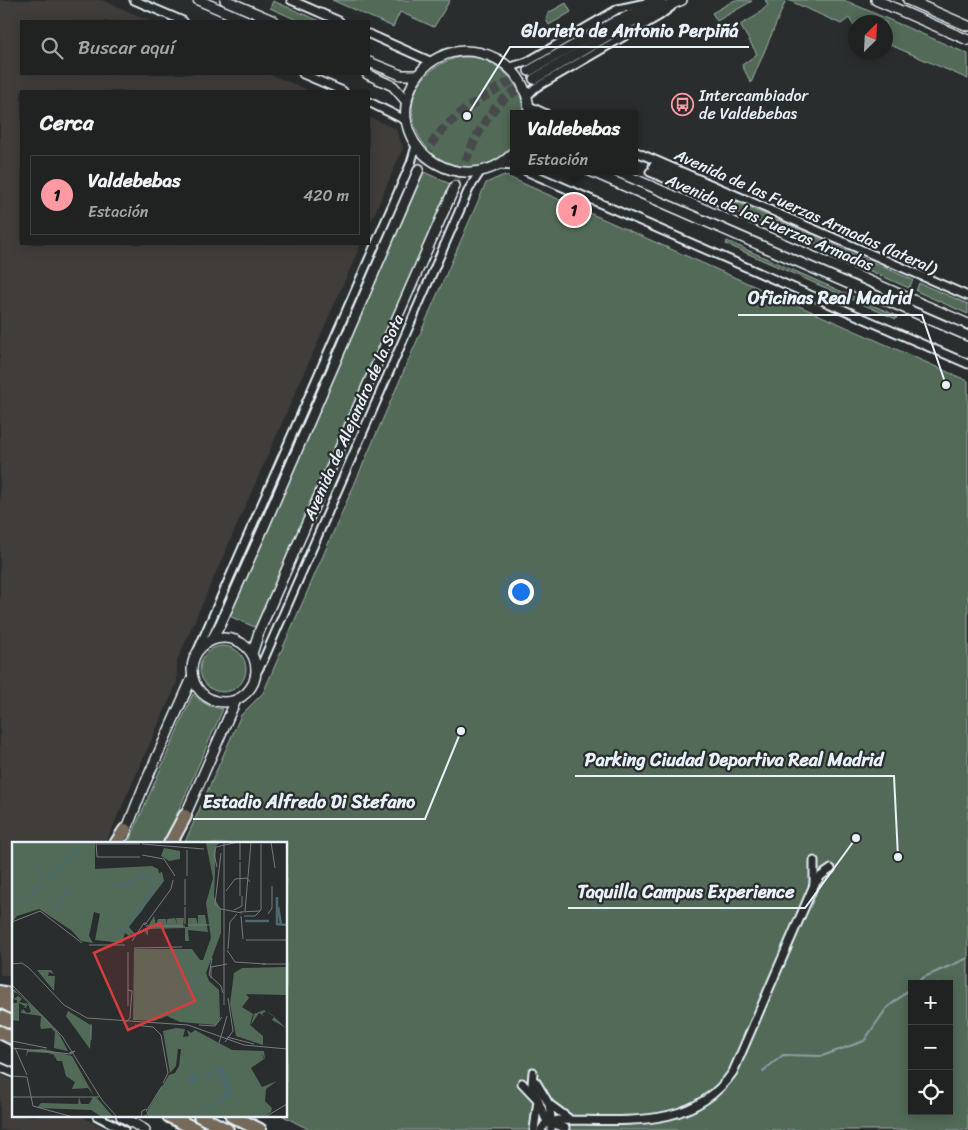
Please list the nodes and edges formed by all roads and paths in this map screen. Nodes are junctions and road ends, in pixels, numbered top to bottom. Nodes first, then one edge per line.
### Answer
1 (134, 0) edge
2 (198, 0) edge
3 (225, 0) edge
4 (290, 0) edge
5 (638, 0) edge
6 (658, 0) edge
7 (876, 0) edge
8 (908, 0) edge
9 (680, 1) edge
10 (920, 2) edge
11 (180, 20) edge
12 (245, 20) edge
13 (272, 20) edge
14 (337, 20) edge
15 (968, 26) edge
16 (370, 34) edge
17 (968, 40) edge
18 (370, 62) edge
19 (432, 62) junction
20 (510, 67) junction
21 (530, 71) tunnel mouth
22 (305, 75) edge
23 (369, 75) edge
24 (418, 76) junction
25 (534, 79) tunnel mouth
26 (341, 90) edge
27 (527, 96) junction
28 (370, 102) edge
29 (407, 102) junction
30 (529, 110) edge
31 (407, 121) junction
32 (416, 146) junction
33 (638, 152) edge
34 (510, 155) edge
35 (499, 165) junction
36 (510, 166) edge
37 (419, 169) tunnel mouth
38 (652, 169) dead end
39 (480, 172) junction
40 (535, 175) edge
41 (599, 175) edge
42 (625, 175) edge
43 (454, 186) tunnel mouth
44 (731, 203) dead end
45 (968, 296) edge
46 (968, 324) edge
47 (968, 336) edge
48 (968, 364) edge
49 (212, 640) junction
50 (198, 650) junction
51 (252, 654) junction
52 (255, 675) junction
53 (192, 678) junction
54 (236, 700) junction
55 (185, 816) joint
56 (126, 830) junction
57 (117, 842) edge
58 (123, 842) edge
59 (173, 842) edge
60 (814, 861) dead end
61 (831, 869) dead end
62 (814, 885) junction
63 (0, 1001) edge
64 (12, 1007) edge
65 (0, 1016) edge
66 (12, 1023) edge
67 (0, 1032) edge
68 (12, 1038) edge
69 (0, 1066) edge
70 (12, 1073) edge
71 (538, 1100) junction
72 (548, 1104) junction
73 (696, 1114) dead end
74 (101, 1118) edge
75 (124, 1118) edge
76 (173, 1118) edge
77 (204, 1118) edge
78 (236, 1118) edge
79 (571, 1120) junction
80 (550, 1121) junction
81 (588, 1122) junction
82 (643, 1126) dead end
83 (564, 1129) edge
84 (124, 1130) edge
85 (145, 1130) edge
86 (197, 1130) edge
87 (227, 1130) edge
88 (260, 1130) edge
89 (534, 1130) edge
90 (541, 1130) edge
91 (551, 1130) edge

1 - 11 street
2 - 12 main road
3 - 13 main road
4 - 14 street
5 - 6 street
6 - 20 street
6 - 21 main road
7 - 17 main road
8 - 10 main road
9 - 25 main road
9 - 27 street
10 - 15 main road
16 - 19 street
18 - 24 main road
19 - 20 main road
19 - 24 main road
20 - 27 main road
22 - 26 street
23 - 29 main road
24 - 29 main road
27 - 30 main road
28 - 31 street
29 - 31 main road
31 - 32 main road
32 - 39 main road
32 - 50 street
33 - 45 street, Avenida de las Fuerzas Armadas (lateral)
34 - 35 main road
35 - 36 street
35 - 39 main road
37 - 49 main road
38 - 44 street
39 - 52 street, Avenida de Alejandro de la Sota
40 - 48 street
41 - 47 main road, Avenida de las Fuerzas Armadas
42 - 46 main road, Avenida de las Fuerzas Armadas
43 - 51 main road, Avenida de Alejandro de la Sota
49 - 50 main road
49 - 51 main road
50 - 53 main road
51 - 52 main road
52 - 54 main road
53 - 54 main road
53 - 56 main road
54 - 55 main road
55 - 59 highway
56 - 57 highway
56 - 58 main road
60 - 62 street
61 - 62 street
62 - 73 street
63 - 64 highway
65 - 66 highway
67 - 68 highway
69 - 70 street
71 - 72 street
71 - 80 street
71 - 89 street
72 - 79 street
72 - 80 street
74 - 84 street
75 - 85 main road
76 - 86 highway
77 - 87 highway
78 - 88 highway
79 - 80 street
79 - 81 street
80 - 83 street
80 - 90 street
80 - 91 street
81 - 82 street
81 - 83 street

